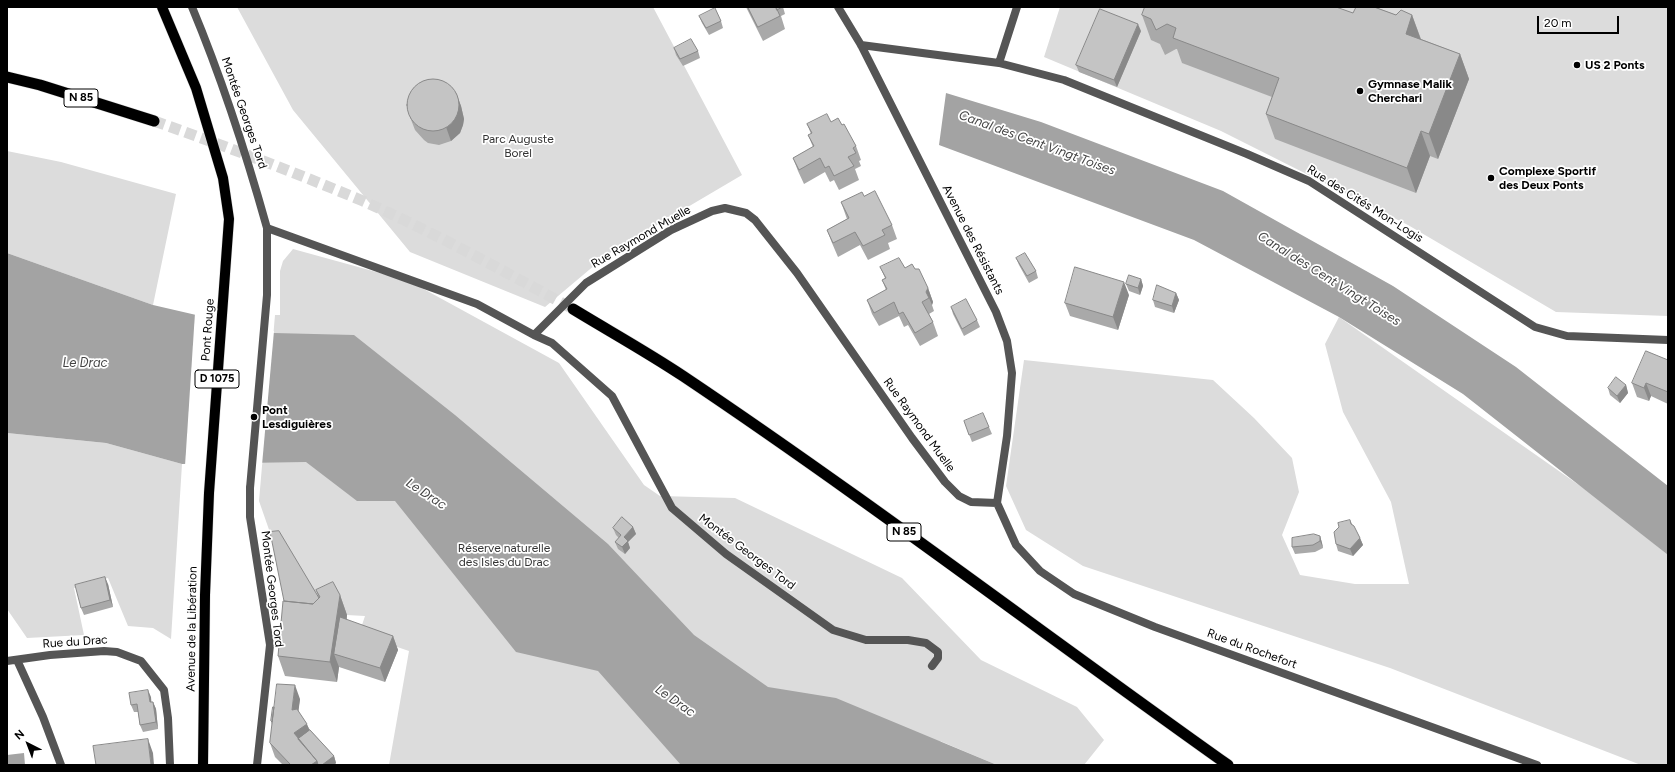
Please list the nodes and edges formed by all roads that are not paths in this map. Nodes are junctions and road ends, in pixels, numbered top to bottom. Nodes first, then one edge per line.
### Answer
1 (162, 7) edge
2 (192, 7) edge
3 (838, 7) edge
4 (1017, 7) edge
5 (861, 45) junction
6 (999, 63) junction
7 (7, 77) edge
8 (154, 121) tunnel mouth
9 (267, 228) junction
10 (573, 309) tunnel mouth
11 (534, 335) junction
12 (1668, 340) edge
13 (209, 493) joint
14 (997, 503) junction
15 (17, 660) junction
16 (7, 661) edge
17 (932, 666) dead end
18 (61, 765) edge
19 (170, 765) edge
20 (203, 765) edge
21 (257, 765) edge
22 (1228, 765) edge
23 (1537, 765) edge

1 - 13 main road, Pont Rouge / D 1075
2 - 9 street, Montée Georges Tord
3 - 5 street, Avenue des Résistants
4 - 6 street
5 - 6 street, Rue des Cités Mon-Logis
5 - 14 street, Avenue des Résistants
6 - 12 street, Rue des Cités Mon-Logis
7 - 8 highway, N 85
9 - 11 street
9 - 21 street, Montée Georges Tord
10 - 22 highway, N 85
11 - 14 street, Rue Raymond Muelle
11 - 17 street, Montée Georges Tord
13 - 20 main road, Avenue de la Libération / D 1075
14 - 23 street, Rue du Rochefort
15 - 16 street, Rue du Drac
15 - 18 street
15 - 19 street, Rue du Drac

